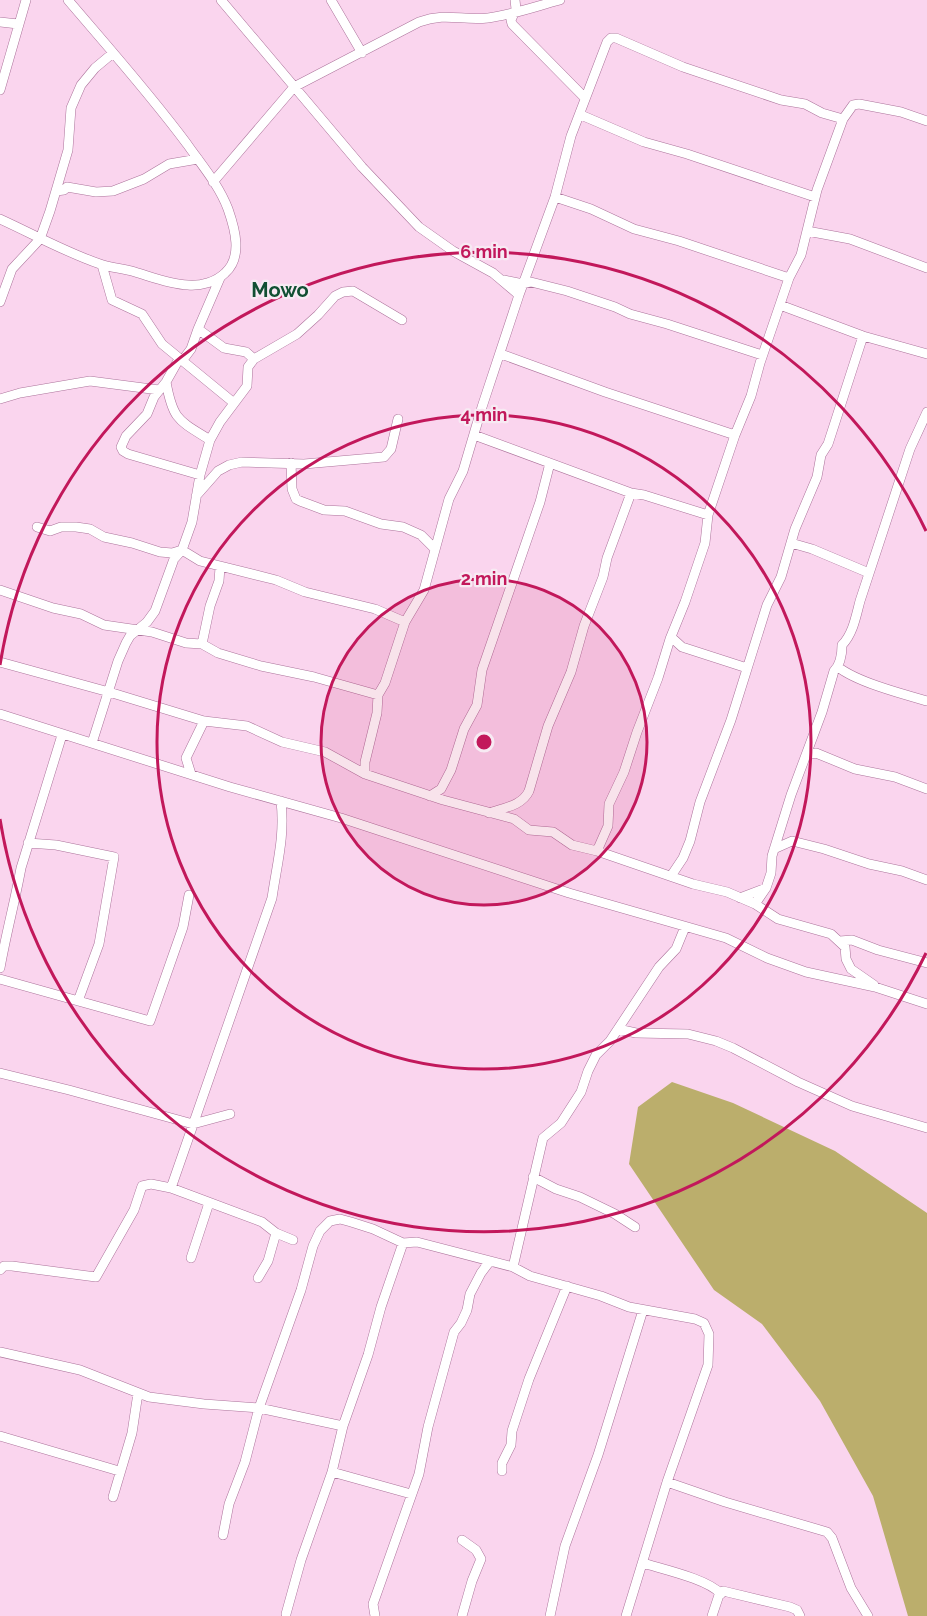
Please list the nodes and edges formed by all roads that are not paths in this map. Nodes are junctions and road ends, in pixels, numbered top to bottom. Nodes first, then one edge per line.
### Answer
1 (26, 0) edge
2 (68, 0) edge
3 (221, 0) edge
4 (331, 0) edge
5 (515, 0) edge
6 (560, 0) edge
7 (514, 13) junction
8 (0, 22) edge
9 (18, 24) junction
10 (113, 53) junction
11 (362, 53) junction
12 (294, 87) junction
13 (0, 90) edge
14 (585, 98) junction
15 (581, 115) junction
16 (843, 119) junction
17 (927, 121) edge
18 (198, 159) junction
19 (213, 182) junction
20 (56, 191) junction
21 (555, 197) junction
22 (815, 197) junction
23 (0, 219) edge
24 (807, 231) junction
25 (40, 238) junction
26 (102, 265) junction
27 (927, 268) edge
28 (220, 278) junction
29 (789, 278) junction
30 (502, 279) junction
31 (523, 284) junction
32 (519, 295) junction
33 (0, 302) edge
34 (780, 305) junction
35 (402, 320) dead end
36 (198, 329) junction
37 (862, 336) junction
38 (501, 354) junction
39 (927, 354) edge
40 (762, 355) junction
41 (179, 359) junction
42 (254, 359) junction
43 (166, 381) junction
44 (159, 390) junction
45 (0, 399) edge
46 (234, 403) junction
47 (927, 412) edge
48 (398, 419) dead end
49 (927, 434) edge
50 (474, 435) junction
51 (735, 435) junction
52 (916, 435) junction
53 (210, 440) junction
54 (291, 463) junction
55 (550, 463) junction
56 (200, 474) junction
57 (631, 493) junction
58 (196, 496) junction
59 (708, 515) junction
60 (36, 527) dead end
61 (440, 536) junction
62 (427, 539) junction
63 (791, 543) junction
64 (435, 549) junction
65 (182, 550) junction
66 (220, 567) junction
67 (869, 573) junction
68 (0, 591) edge
69 (405, 622) junction
70 (136, 630) junction
71 (671, 637) junction
72 (202, 645) junction
73 (0, 662) edge
74 (838, 667) junction
75 (747, 668) junction
76 (109, 692) junction
77 (378, 695) junction
78 (927, 701) edge
79 (0, 714) edge
80 (204, 721) junction
81 (62, 735) junction
82 (92, 743) junction
83 (811, 754) junction
84 (360, 772) junction
85 (191, 774) junction
86 (441, 789) junction
87 (927, 789) edge
88 (430, 796) junction
89 (443, 800) junction
90 (281, 801) junction
91 (489, 813) junction
92 (784, 821) junction
93 (792, 841) junction
94 (28, 843) junction
95 (774, 849) junction
96 (597, 851) junction
97 (671, 876) junction
98 (927, 880) edge
99 (765, 888) junction
100 (189, 895) dead end
101 (740, 898) junction
102 (755, 904) junction
103 (685, 927) junction
104 (840, 941) junction
105 (927, 963) edge
106 (0, 968) edge
107 (0, 979) edge
108 (860, 980) junction
109 (78, 1001) junction
110 (927, 1004) edge
111 (618, 1029) junction
112 (0, 1073) edge
113 (230, 1114) dead end
114 (193, 1124) junction
115 (927, 1128) edge
116 (533, 1177) junction
117 (171, 1188) junction
118 (210, 1203) junction
119 (635, 1227) dead end
120 (276, 1233) junction
121 (293, 1240) dead end
122 (403, 1243) junction
123 (191, 1258) dead end
124 (490, 1262) junction
125 (513, 1267) junction
126 (0, 1270) edge
127 (258, 1278) dead end
128 (567, 1286) junction
129 (643, 1310) junction
130 (0, 1352) edge
131 (138, 1393) junction
132 (259, 1408) junction
133 (343, 1426) junction
134 (0, 1436) edge
135 (119, 1471) junction
136 (502, 1471) dead end
137 (332, 1472) junction
138 (667, 1482) junction
139 (411, 1494) junction
140 (113, 1497) dead end
141 (223, 1535) dead end
142 (462, 1540) dead end
143 (643, 1563) junction
144 (721, 1594) junction
145 (286, 1614) dead end
146 (375, 1616) edge
147 (462, 1616) edge
148 (550, 1616) edge
149 (626, 1616) edge
150 (712, 1616) edge
151 (800, 1616) edge
152 (868, 1616) edge

1 - 9 street
2 - 10 street
3 - 12 street
4 - 11 street
5 - 7 street
6 - 7 street
7 - 11 street
7 - 14 street
8 - 9 street
9 - 13 street
10 - 18 street
10 - 20 street
11 - 12 street
12 - 19 street
12 - 30 street
14 - 15 street
14 - 16 street
15 - 21 street
15 - 22 street
16 - 17 street
16 - 22 street
18 - 19 street
18 - 20 street
19 - 28 street
20 - 25 street
21 - 29 street
21 - 31 street
22 - 24 street
23 - 25 street
24 - 27 street
24 - 29 street
25 - 26 street
25 - 33 street
26 - 28 street
26 - 41 street
28 - 36 street
29 - 34 street
30 - 31 street
30 - 32 street
31 - 32 street
31 - 40 street
32 - 38 street
34 - 37 street
34 - 40 street
35 - 42 street
36 - 41 street
36 - 42 street
37 - 39 street
37 - 63 street
38 - 50 street
38 - 51 street
40 - 51 street
41 - 43 street
41 - 46 street
42 - 46 street
43 - 44 street
43 - 53 street
44 - 45 street
44 - 56 street
46 - 53 street
47 - 52 street
48 - 54 street
49 - 52 street
50 - 55 street
50 - 61 street
51 - 59 street
52 - 67 street
53 - 56 street
54 - 58 street
54 - 62 street
55 - 57 street
55 - 86 street
56 - 58 street
57 - 59 street
57 - 91 street
58 - 65 street
59 - 71 street
60 - 65 street
61 - 62 street
61 - 64 street
62 - 64 street
63 - 67 street
63 - 75 street
64 - 69 street
65 - 66 street
65 - 70 street
66 - 69 street
66 - 72 street
67 - 74 street
68 - 70 street
69 - 77 street
70 - 72 street
70 - 76 street
71 - 75 street
71 - 96 street
72 - 77 street
73 - 76 street
74 - 78 street
74 - 83 street
75 - 97 street
76 - 80 street
76 - 82 street
77 - 84 street
79 - 81 street
80 - 84 street
80 - 85 street
81 - 82 street
81 - 94 street
82 - 85 street
83 - 87 street
83 - 92 street
84 - 88 street
85 - 90 street
86 - 88 street
86 - 89 street
88 - 89 street
89 - 91 street
90 - 103 street
90 - 114 street
91 - 96 street
92 - 93 street
92 - 95 street
93 - 95 street
93 - 98 street
94 - 106 street
94 - 109 street
95 - 99 street
96 - 97 street
97 - 101 street
99 - 101 street
99 - 102 street
100 - 109 street
101 - 102 street
102 - 104 street
103 - 108 street
103 - 111 street
104 - 105 street
104 - 108 street
107 - 109 street
108 - 110 street
111 - 115 street
111 - 116 street
112 - 114 street
113 - 114 street
114 - 117 street
116 - 119 street
116 - 125 street
117 - 118 street
117 - 126 street
118 - 120 street
118 - 123 street
120 - 121 street
120 - 127 street
122 - 124 street
122 - 132 street
122 - 133 street
124 - 125 street
124 - 139 street
125 - 128 street
128 - 129 street
128 - 136 street
129 - 138 street
129 - 148 street
130 - 131 street
131 - 132 street
131 - 135 street
132 - 133 street
132 - 141 street
133 - 137 street
134 - 135 street
135 - 140 street
137 - 139 street
137 - 145 street
138 - 143 street
138 - 152 street
139 - 146 street
142 - 147 street
143 - 144 street
143 - 149 street
144 - 150 street
144 - 151 street

